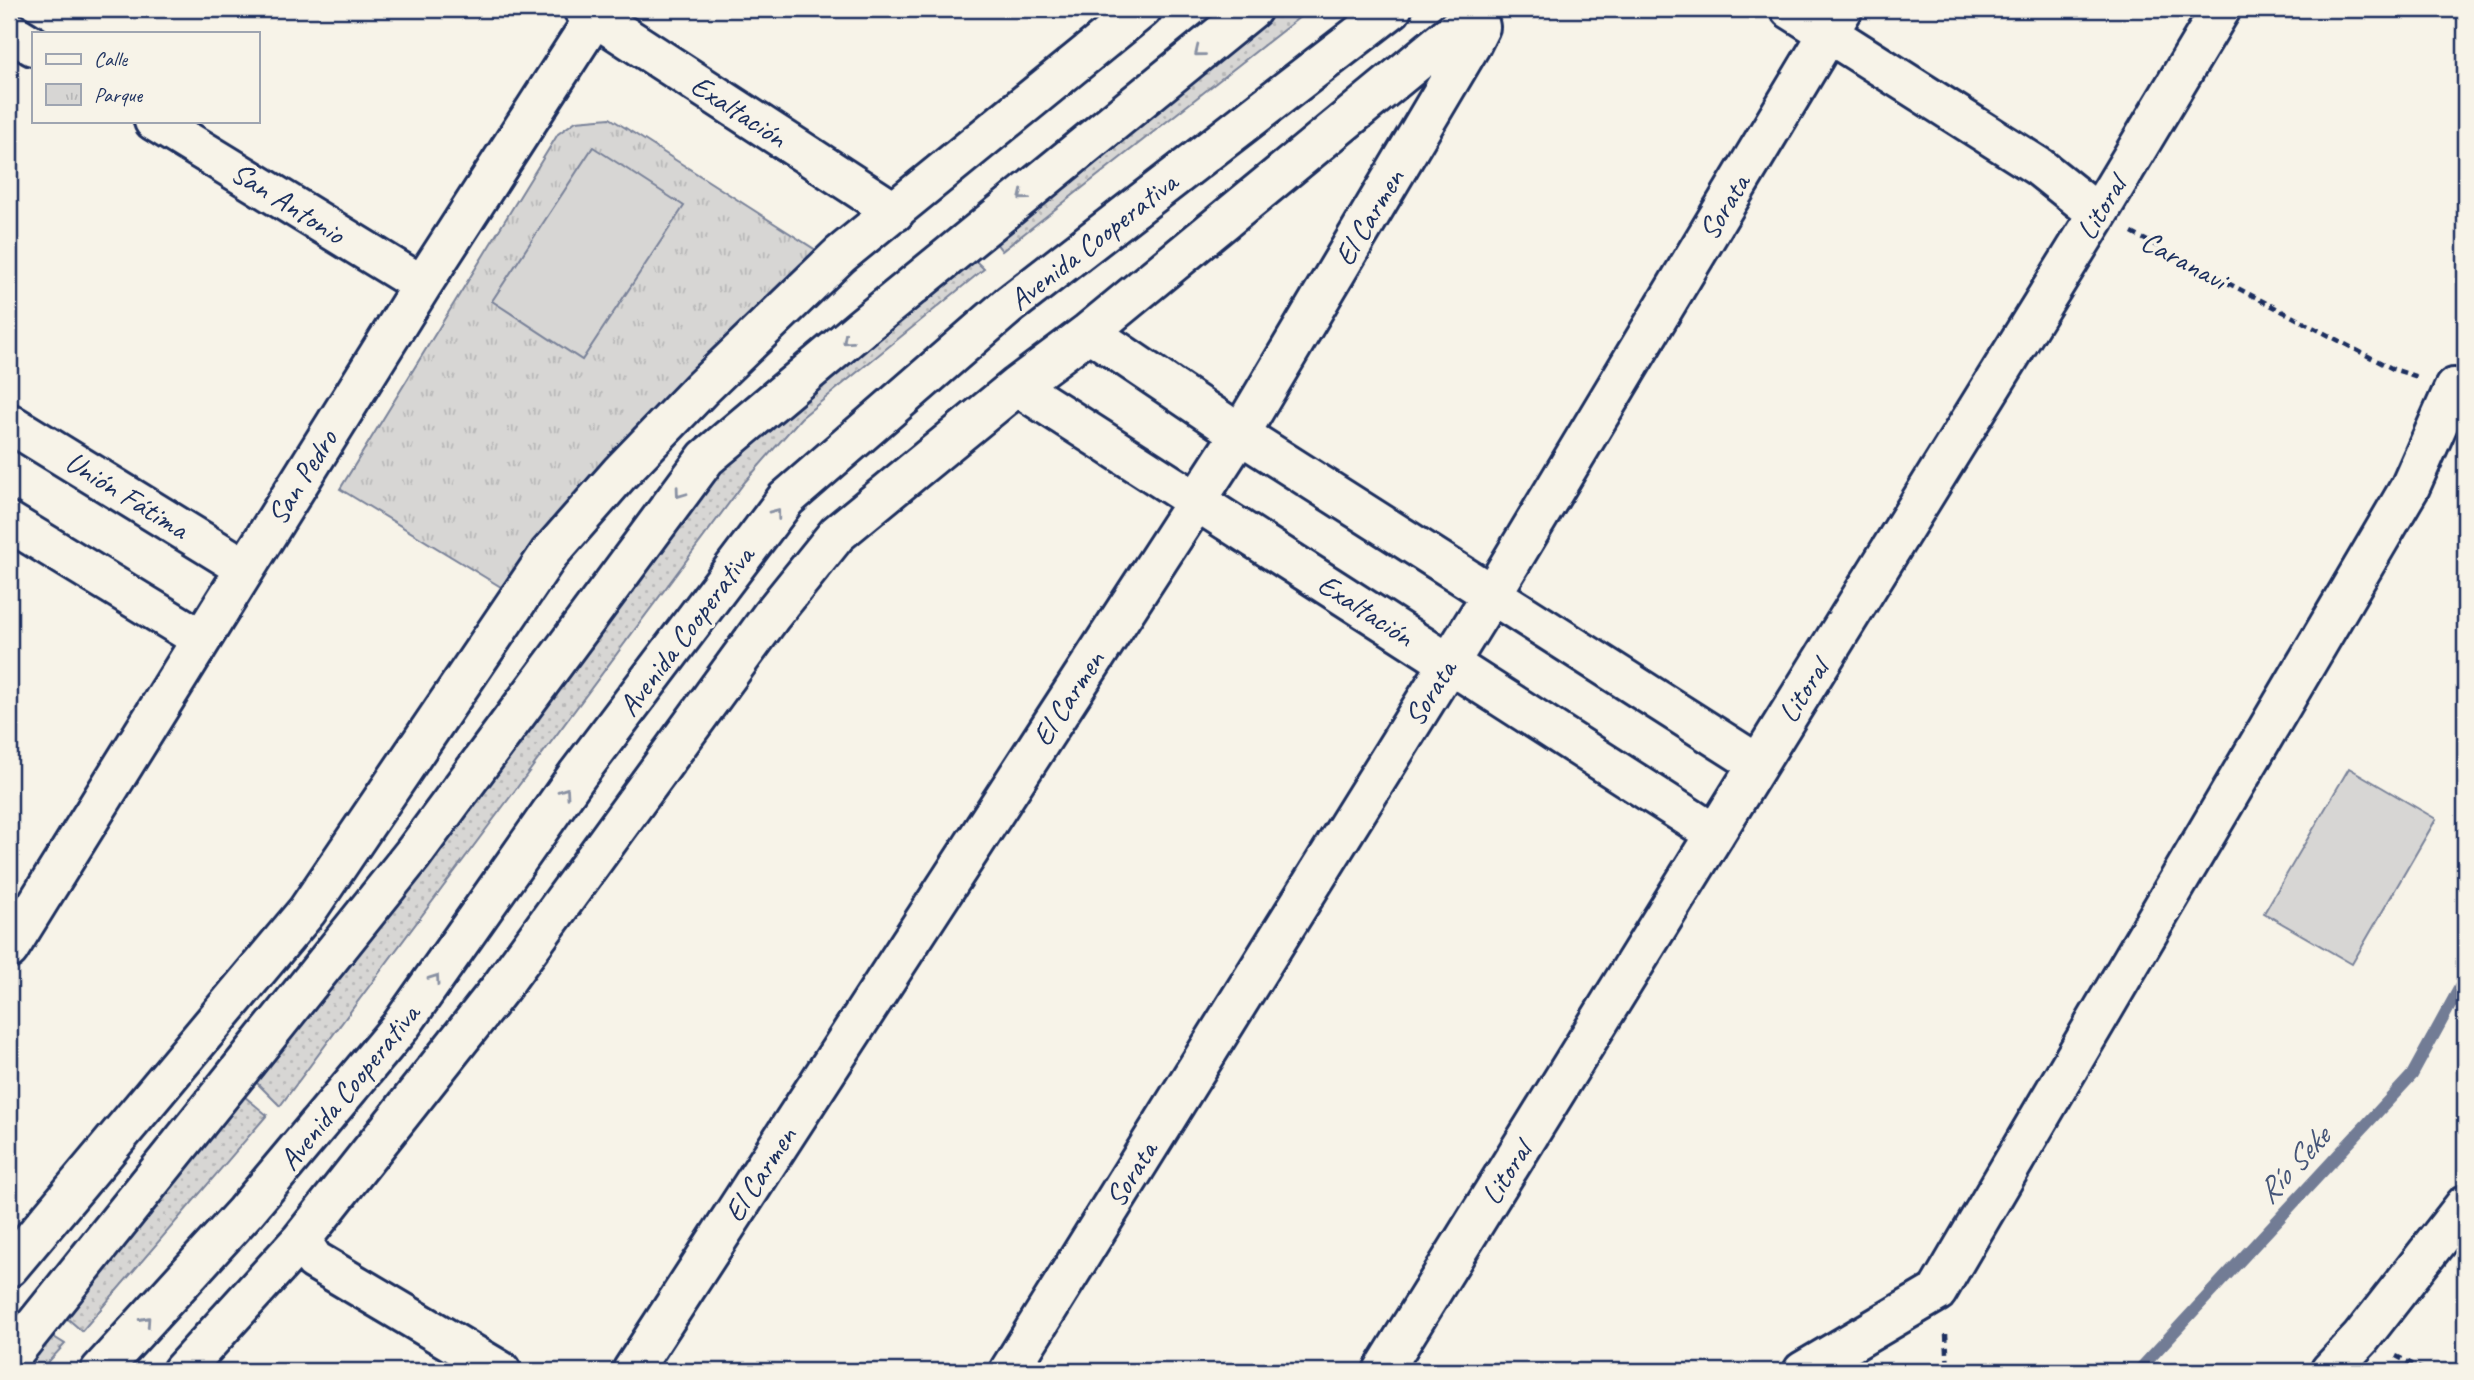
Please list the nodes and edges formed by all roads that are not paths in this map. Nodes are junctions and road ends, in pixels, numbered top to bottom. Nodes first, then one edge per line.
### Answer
1 (1142, 9) edge
2 (1252, 9) edge
3 (1392, 9) edge
4 (1790, 9) edge
5 (2221, 9) edge
6 (593, 11) edge
7 (1479, 11) edge
8 (1836, 21) edge
9 (9, 31) edge
10 (32, 45) edge
11 (156, 122) edge
12 (895, 212) junction
13 (2098, 214) junction
14 (422, 285) junction
15 (1089, 332) junction
16 (1017, 386) junction
17 (2454, 388) road end
18 (9, 423) edge
19 (1240, 434) junction
20 (1196, 500) junction
21 (9, 522) edge
22 (245, 568) junction
23 (1492, 594) junction
24 (201, 639) junction
25 (1449, 663) junction
26 (1758, 764) junction
27 (1715, 834) junction
28 (21, 905) edge
29 (9, 949) edge
30 (2465, 1205) edge
31 (301, 1240) junction
32 (9, 1266) edge
33 (9, 1358) edge
34 (100, 1371) edge
35 (182, 1371) edge
36 (501, 1371) edge
37 (632, 1371) edge
38 (1009, 1371) edge
39 (1383, 1371) edge
40 (1803, 1371) edge
41 (2330, 1371) edge

1 - 12 street
2 -> 33 street
34 -> 3 street, Avenida Cooperativa
4 - 8 street
5 - 13 street, Litoral
6 - 12 street, Exaltación
6 - 14 street, San Pedro
7 - 15 street
7 - 19 street, El Carmen
8 - 13 street
8 - 23 street, Sorata
9 - 10 street
11 - 14 street, San Antonio
12 - 32 street
13 - 26 street, Litoral
14 - 22 street, San Pedro
15 - 16 street
15 - 19 street
16 - 20 street, Exaltación
16 - 31 street
17 - 40 street
18 - 22 street, Unión Fátima
19 - 20 street, El Carmen
19 - 23 street
20 - 25 street, Exaltación
20 - 37 street, El Carmen
21 - 24 street
22 - 24 street, San Pedro
23 - 25 street, Sorata
23 - 26 street
24 - 28 street, San Pedro
25 - 27 street, Exaltación
25 - 38 street, Sorata
26 - 27 street, Litoral
27 - 39 street, Litoral
28 - 29 street, San Pedro
30 - 41 street
31 - 35 street
31 - 36 street

